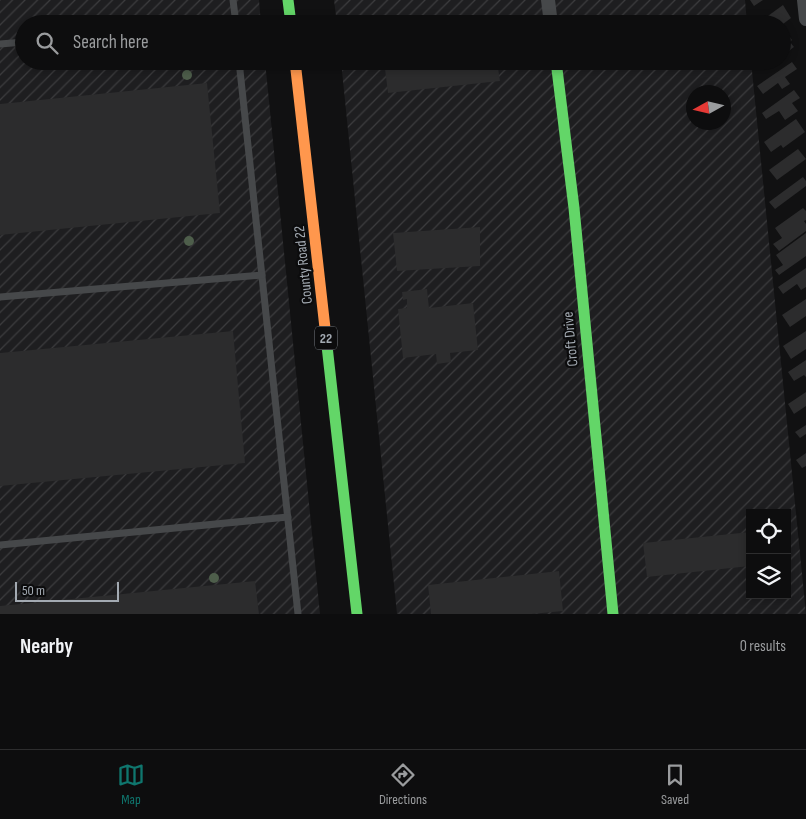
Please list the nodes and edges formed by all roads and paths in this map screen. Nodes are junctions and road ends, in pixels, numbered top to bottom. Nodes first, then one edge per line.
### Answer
1 (234, 0) edge
2 (288, 0) edge
3 (548, 0) edge
4 (804, 0) edge
5 (235, 15) edge
6 (290, 15) edge
7 (550, 15) edge
8 (806, 19) edge
9 (15, 43) edge
10 (0, 44) edge
11 (241, 70) edge
12 (296, 70) edge
13 (557, 70) edge
14 (262, 275) junction
15 (0, 297) edge
16 (288, 517) junction
17 (0, 545) edge
18 (298, 614) edge
19 (357, 614) edge
20 (613, 614) edge

1 - 5 lane
2 - 6 main road
3 - 7 street
4 - 8 street
9 - 10 lane
11 - 14 lane
12 - 19 main road, County Road 22 / 22
13 - 20 main road, Croft Drive
14 - 15 lane
14 - 16 lane
16 - 17 lane
16 - 18 lane

